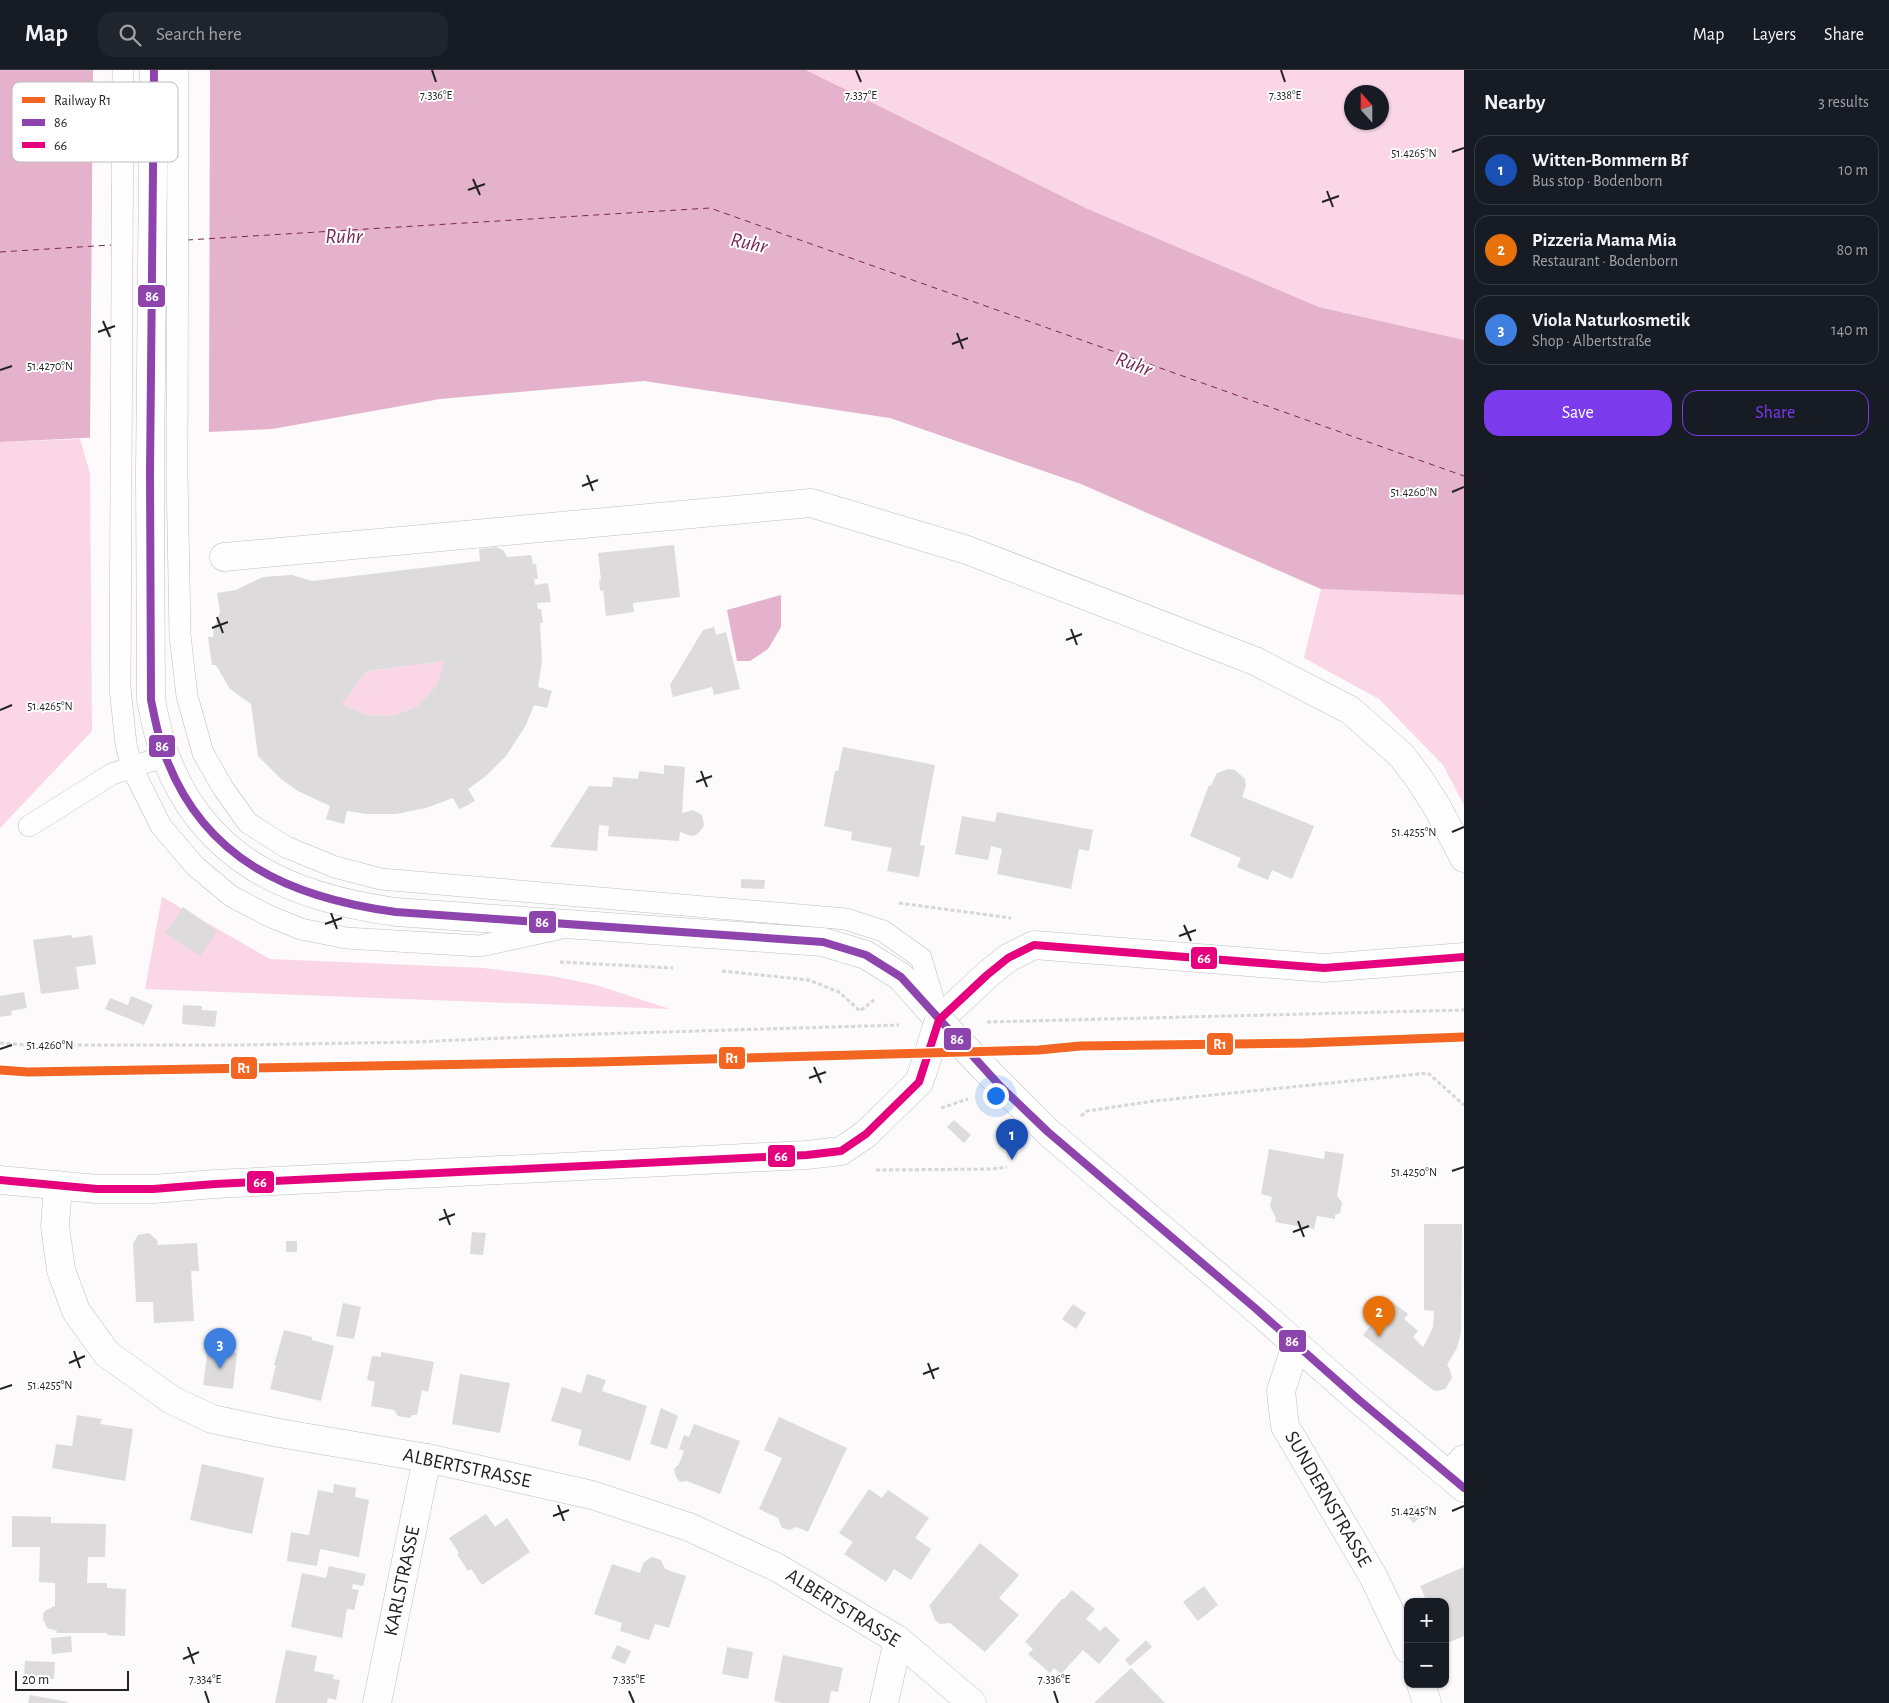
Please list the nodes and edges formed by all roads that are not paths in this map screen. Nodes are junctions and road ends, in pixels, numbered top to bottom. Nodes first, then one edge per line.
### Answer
1 (123, 162) edge
2 (153, 162) edge
3 (178, 162) edge
4 (224, 557) dead end
5 (165, 756) junction
6 (132, 768) junction
7 (29, 826) dead end
8 (1464, 858) edge
9 (580, 924) junction
10 (1464, 957) edge
11 (932, 1011) junction
12 (0, 1180) edge
13 (58, 1185) junction
14 (1296, 1345) junction
15 (427, 1458) junction
16 (1459, 1474) edge
17 (898, 1640) junction
18 (1405, 1643) edge
19 (1422, 1688) edge
20 (376, 1703) edge
21 (884, 1703) edge
22 (972, 1703) edge
23 (1427, 1703) edge

1 - 6 lane
2 - 5 street
3 - 11 lane
4 - 8 street
5 - 6 lane
5 - 9 street
6 - 7 lane
6 - 9 lane
9 - 11 street
10 - 11 street
11 - 13 street, bridge
11 - 14 street, bridge
12 - 13 street
13 - 15 street, ALBERTSTRASSE
14 - 16 street
14 - 18 street, SUNDERNSTRASSE
15 - 17 street, ALBERTSTRASSE
15 - 20 street, KARLSTRASSE
17 - 21 street
17 - 22 street, ALBERTSTRASSE
19 - 23 street

